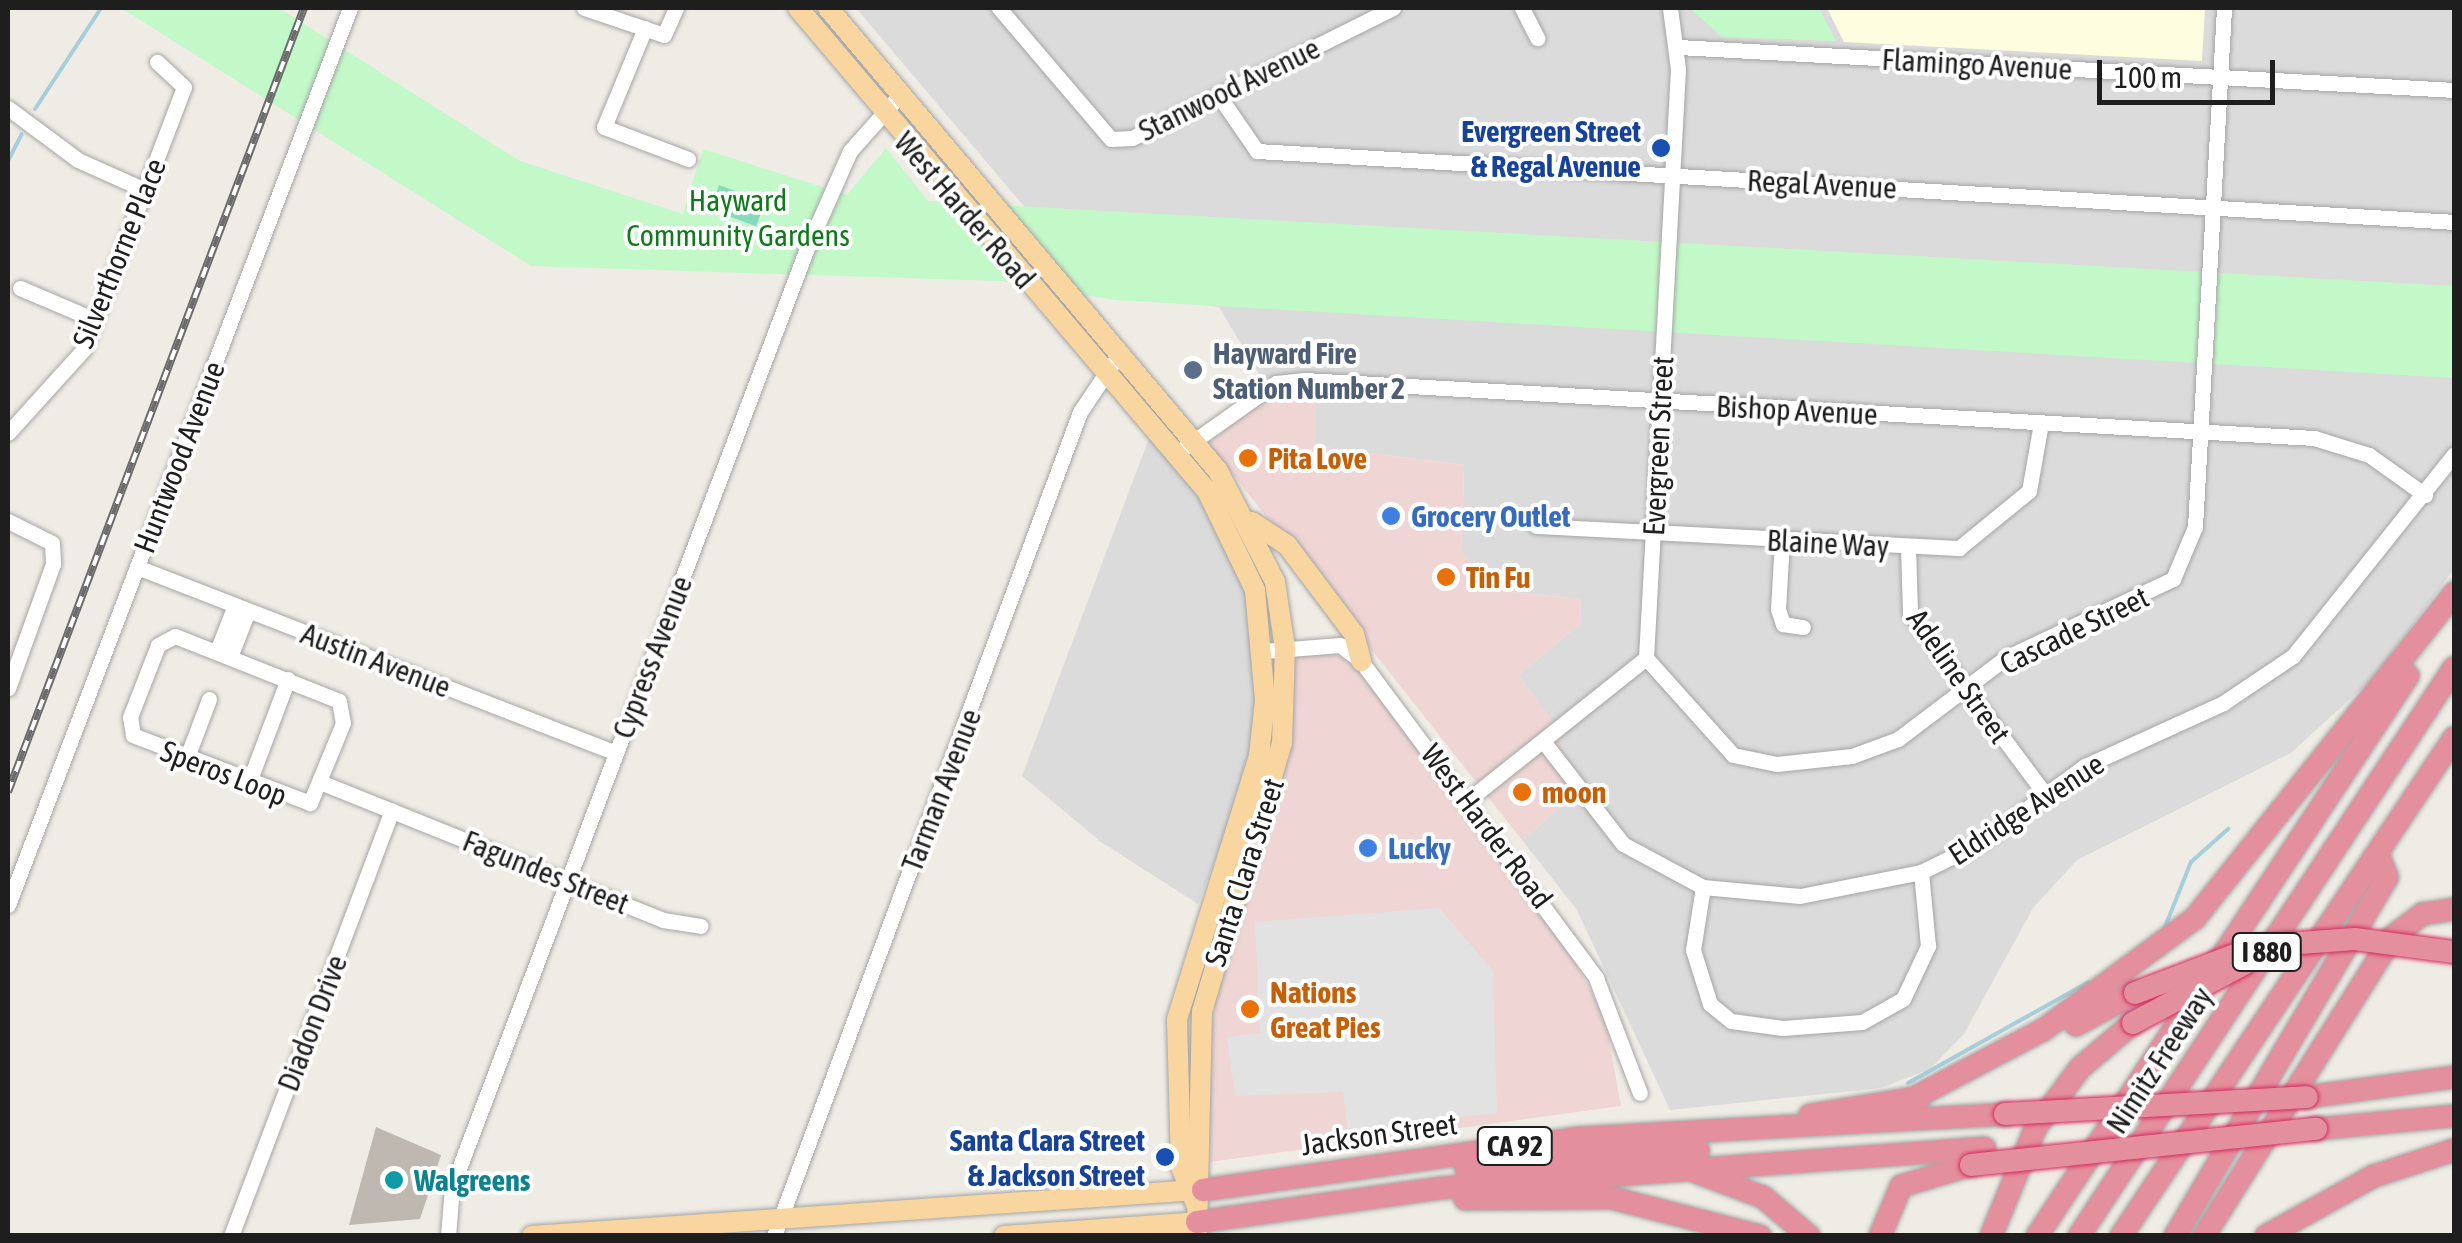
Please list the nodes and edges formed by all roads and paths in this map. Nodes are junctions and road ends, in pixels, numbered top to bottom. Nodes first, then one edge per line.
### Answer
1 (350, 8) edge
2 (584, 8) edge
3 (676, 8) edge
4 (829, 8) edge
5 (999, 8) edge
6 (1393, 8) edge
7 (1522, 8) edge
8 (1670, 8) edge
9 (2224, 8) edge
10 (805, 15) edge
11 (645, 28) junction
12 (1537, 38) dead end
13 (1678, 48) junction
14 (157, 62) dead end
15 (2221, 78) junction
16 (2454, 90) edge
17 (1219, 96) junction
18 (898, 98) junction
19 (8, 108) edge
20 (881, 114) junction
21 (688, 160) dead end
22 (1672, 176) junction
23 (144, 190) junction
24 (2213, 206) junction
25 (2454, 222) edge
26 (20, 288) dead end
27 (95, 320) junction
28 (1124, 353) junction
29 (1107, 368) junction
30 (1660, 402) junction
31 (1156, 411) junction
32 (2041, 423) junction
33 (2200, 431) junction
34 (8, 432) edge
35 (1186, 447) junction
36 (2454, 454) edge
37 (2425, 494) junction
38 (8, 521) edge
39 (1252, 522) junction
40 (1536, 526) dead end
41 (1653, 534) junction
42 (1782, 540) junction
43 (1908, 548) junction
44 (136, 567) junction
45 (2454, 593) edge
46 (2454, 606) edge
47 (242, 608) junction
48 (1803, 626) dead end
49 (1275, 650) junction
50 (224, 654) junction
51 (1646, 658) junction
52 (1361, 661) junction
53 (2454, 668) edge
54 (288, 679) junction
55 (8, 688) edge
56 (1966, 688) junction
57 (2454, 692) edge
58 (209, 699) dead end
59 (2454, 738) edge
60 (1543, 741) junction
61 (616, 752) junction
62 (187, 757) junction
63 (249, 782) junction
64 (320, 782) junction
65 (2044, 794) junction
66 (1468, 800) junction
67 (392, 810) junction
68 (2379, 856) junction
69 (1921, 872) junction
70 (569, 882) junction
71 (1704, 887) junction
72 (8, 906) edge
73 (2454, 909) edge
74 (702, 926) dead end
75 (2294, 945) junction
76 (2454, 952) edge
77 (2454, 1076) edge
78 (2454, 1090) edge
79 (1640, 1093) dead end
80 (2307, 1097) junction
81 (1910, 1100) junction
82 (2454, 1116) edge
83 (1934, 1120) junction
84 (1742, 1134) junction
85 (2454, 1150) edge
86 (1978, 1156) junction
87 (1678, 1168) junction
88 (1429, 1192) junction
89 (1196, 1208) edge
90 (777, 1228) edge
91 (1804, 1231) edge
92 (232, 1236) edge
93 (448, 1236) edge
94 (532, 1236) edge
95 (1004, 1236) edge
96 (1760, 1236) edge
97 (1880, 1236) edge
98 (1991, 1236) edge
99 (2037, 1236) edge
100 (2079, 1236) edge
101 (2096, 1236) edge
102 (2120, 1236) edge
103 (2175, 1236) edge
104 (2204, 1236) edge
105 (2266, 1236) edge

1 - 44 street, Huntwood Avenue
2 - 11 street
3 - 11 street
4 - 10 street
4 - 18 main road, West Harder Road
5 - 17 street, Stanwood Avenue
6 - 17 street, Stanwood Avenue
7 - 12 street
8 - 13 street, Evergreen Street
9 - 15 street, Cascade Street
10 - 20 main road, West Harder Road
11 - 21 street
13 - 15 street, Flamingo Avenue
13 - 22 street, Evergreen Street
14 - 23 street, Silverthorne Place
15 - 16 street, Flamingo Avenue
15 - 24 street, Cascade Street
17 - 22 street, Regal Avenue
18 - 20 street, Cypress Avenue
18 - 28 main road, West Harder Road
19 - 23 street
20 - 29 main road, West Harder Road
20 - 61 street, Cypress Avenue
22 - 24 street, Regal Avenue
22 - 30 street, Evergreen Street
23 - 27 street, Silverthorne Place
24 - 25 street, Regal Avenue
24 - 33 street, Cascade Street
26 - 27 street
27 - 34 street, Silverthorne Place
28 - 29 street, Tarman Avenue
28 - 31 main road, West Harder Road
29 - 31 main road, West Harder Road
29 - 90 street, Tarman Avenue
30 - 32 street, Bishop Avenue
30 - 35 street, Bishop Avenue
30 - 41 street, Evergreen Street
31 - 35 main road, West Harder Road
32 - 33 street, Bishop Avenue
32 - 43 street, Blaine Way
33 - 37 street, Bishop Avenue
33 - 56 street, Cascade Street
35 - 39 main road, Santa Clara Street
35 - 49 main road, Santa Clara Street
36 - 37 street, Eldridge Avenue
37 - 65 street, Eldridge Avenue
38 - 55 street
39 - 49 main road, Santa Clara Street
39 - 52 main road
40 - 41 street, Blaine Way
41 - 42 street, Blaine Way
41 - 51 street, Evergreen Street
42 - 43 street, Blaine Way
42 - 48 street
43 - 56 street, Adeline Street
44 - 47 street, Austin Avenue
44 - 72 street, Huntwood Avenue
45 - 81 highway
46 - 99 highway
47 - 50 street
47 - 61 street, Austin Avenue
49 - 52 street
49 - 89 main road, Santa Clara Street
50 - 54 street, Speros Loop
50 - 62 street, Speros Loop
51 - 56 street, Cascade Street
51 - 60 street
52 - 66 street, West Harder Road
53 - 100 highway, Nimitz Freeway / I 880
54 - 63 street
54 - 64 street, Speros Loop
56 - 65 street, Adeline Street
57 - 101 highway, I 880
58 - 62 street
59 - 68 highway, I 880
60 - 66 street
60 - 71 street, Eldridge Avenue
61 - 70 street, Cypress Avenue
62 - 63 street, Speros Loop
63 - 64 street, Speros Loop
64 - 67 street, Fagundes Street
65 - 69 street, Eldridge Avenue
66 - 79 street, West Harder Road
67 - 70 street, Fagundes Street
67 - 92 street, Diadon Drive
68 - 102 highway, I 880
68 - 103 highway
69 - 71 street, Eldridge Avenue
69 - 71 street
70 - 74 street, Fagundes Street
70 - 93 street, Cypress Avenue
73 - 104 highway
75 - 76 highway, bridge
75 - 81 highway, bridge
75 - 98 highway, bridge
77 - 80 highway
78 - 80 highway, CA 92
80 - 83 highway, CA 92, bridge
81 - 84 highway
82 - 86 highway, CA 92, bridge
83 - 84 highway, CA 92
83 - 89 highway
84 - 89 highway, Jackson Street / CA 92
85 - 105 highway
86 - 87 highway, CA 92
86 - 97 highway
87 - 88 highway, CA 92
87 - 91 highway
88 - 89 highway, CA 92
88 - 96 highway
89 - 90 main road, CA 92
89 - 95 main road, CA 92
90 - 94 main road, CA 92

